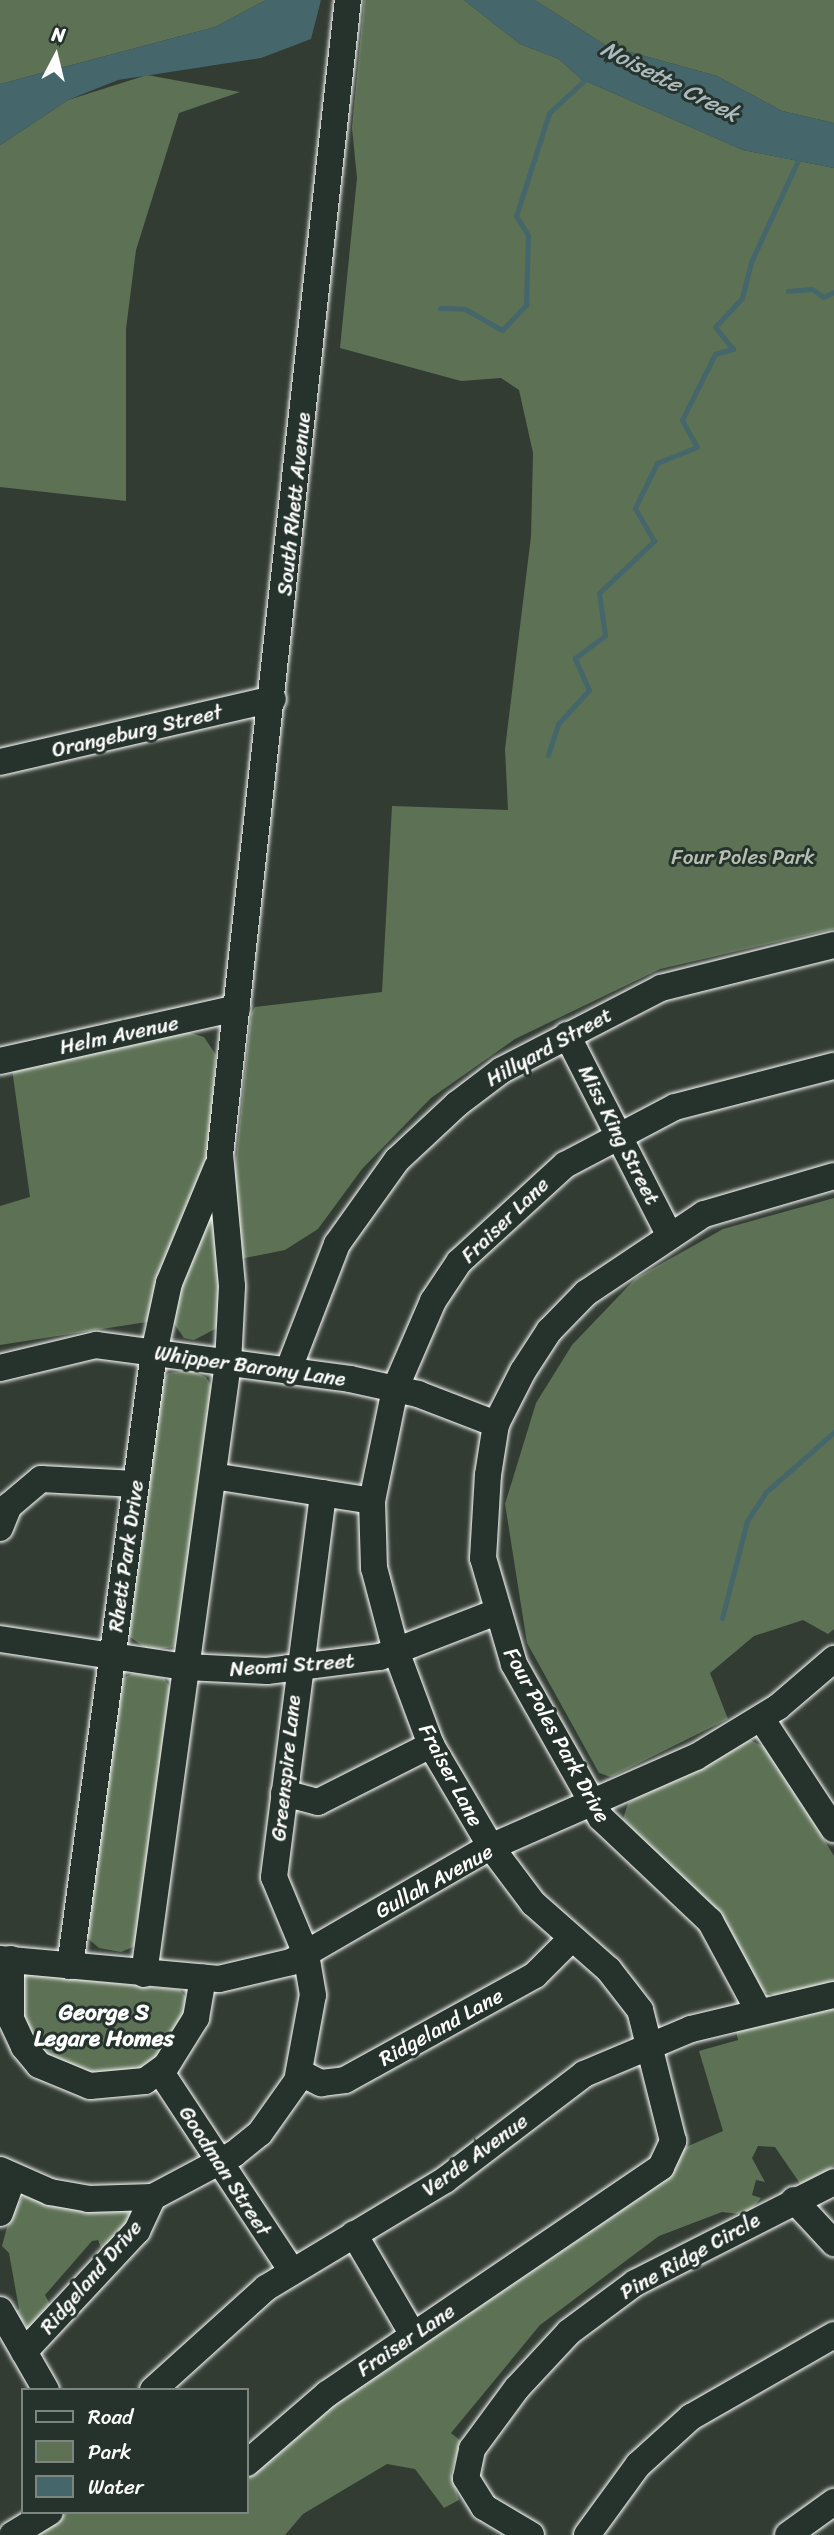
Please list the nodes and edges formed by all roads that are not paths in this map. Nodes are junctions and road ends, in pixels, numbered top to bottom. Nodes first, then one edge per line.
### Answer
1 (348, 0) edge
2 (273, 699) junction
3 (0, 762) edge
4 (834, 945) edge
5 (237, 1008) junction
6 (568, 1035) junction
7 (0, 1061) edge
8 (834, 1066) edge
9 (618, 1135) junction
10 (220, 1155) junction
11 (834, 1176) edge
12 (670, 1236) junction
13 (154, 1353) junction
14 (228, 1363) junction
15 (0, 1368) edge
16 (288, 1371) junction
17 (396, 1389) junction
18 (496, 1424) junction
19 (213, 1476) junction
20 (136, 1484) junction
21 (323, 1493) junction
22 (372, 1501) junction
23 (0, 1528) edge
24 (494, 1613) junction
25 (0, 1639) edge
26 (396, 1651) junction
27 (113, 1656) junction
28 (834, 1659) edge
29 (186, 1667) junction
30 (303, 1668) junction
31 (761, 1718) junction
32 (431, 1745) junction
33 (284, 1793) junction
34 (591, 1803) junction
35 (831, 1818) edge
36 (491, 1847) junction
37 (572, 1938) junction
38 (306, 1954) junction
39 (6, 1959) edge
40 (70, 1966) junction
41 (144, 1974) junction
42 (203, 1978) junction
43 (834, 1995) edge
44 (758, 2010) junction
45 (653, 2043) junction
46 (160, 2071) junction
47 (299, 2072) junction
48 (220, 2165) junction
49 (6, 2174) edge
50 (834, 2182) edge
51 (153, 2197) junction
52 (794, 2200) junction
53 (0, 2213) edge
54 (354, 2234) junction
55 (834, 2243) edge
56 (291, 2270) junction
57 (0, 2310) edge
58 (413, 2335) junction
59 (834, 2335) edge
60 (23, 2352) junction
61 (45, 2388) edge
62 (155, 2388) edge
63 (248, 2462) edge
64 (834, 2502) edge
65 (47, 2514) edge
66 (12, 2535) edge
67 (531, 2535) edge
68 (587, 2535) edge
69 (788, 2535) edge

1 - 2 street, South Rhett Avenue
2 - 3 street, Orangeburg Street
2 - 5 street, South Rhett Avenue
4 - 6 street, Hillyard Street
5 - 7 street, Helm Avenue
5 - 10 street, Rhett Park Drive
6 - 9 street, Miss King Street
6 - 16 street, Hillyard Street
8 - 9 street, Fraiser Lane
9 - 12 street, Miss King Street
9 - 17 street, Fraiser Lane
10 - 13 street, Rhett Park Drive
10 - 14 street, Rhett Park Drive
11 - 12 street, Four Poles Park Drive
12 - 18 street, Four Poles Park Drive
13 - 14 street, Whipper Barony Lane
13 - 15 street, Whipper Barony Lane
13 - 20 street, Rhett Park Drive
14 - 16 street, Whipper Barony Lane
14 - 19 street, Rhett Park Drive
16 - 17 street, Whipper Barony Lane
17 - 18 street, Whipper Barony Lane
17 - 22 street, Fraiser Lane
18 - 24 street, Four Poles Park Drive
19 - 21 street
19 - 29 street, Rhett Park Drive
20 - 23 street
20 - 27 street, Rhett Park Drive
21 - 22 street
21 - 30 street, Greenspire Lane
22 - 26 street, Fraiser Lane
24 - 26 street, Neomi Street
24 - 34 street, Four Poles Park Drive
25 - 27 street, Neomi Street
26 - 30 street, Neomi Street
26 - 32 street, Fraiser Lane
27 - 29 street, Neomi Street
27 - 40 street, Rhett Park Drive
28 - 31 street, Gullah Avenue
29 - 30 street, Neomi Street
29 - 41 street, Rhett Park Drive
30 - 33 street, Greenspire Lane
31 - 34 street, Gullah Avenue
31 - 35 street
32 - 33 street
32 - 36 street, Fraiser Lane
33 - 38 street, Greenspire Lane
34 - 36 street, Gullah Avenue
34 - 44 street, Four Poles Park Drive
36 - 37 street, Fraiser Lane
36 - 38 street, Gullah Avenue
37 - 45 street, Fraiser Lane
37 - 47 street, Ridgeland Lane
38 - 42 street, Gullah Avenue
38 - 47 street, Greenspire Lane
39 - 40 street, Gullah Avenue
39 - 46 street
40 - 41 street, Gullah Avenue
41 - 42 street, Gullah Avenue
42 - 46 street
43 - 44 street, Verde Avenue
44 - 45 street, Verde Avenue
45 - 54 street, Verde Avenue
45 - 58 street, Fraiser Lane
46 - 48 street, Goodman Street
47 - 48 street
48 - 51 street
48 - 56 street, Goodman Street
49 - 51 street
49 - 53 street
50 - 52 street, Pine Ridge Circle
51 - 60 street, Ridgeland Drive
52 - 55 street
52 - 67 street, Pine Ridge Circle
54 - 56 street, Verde Avenue
54 - 58 street
56 - 62 street, Verde Avenue
57 - 60 street
58 - 63 street, Fraiser Lane
59 - 68 street
60 - 61 street
64 - 69 street
65 - 66 street

